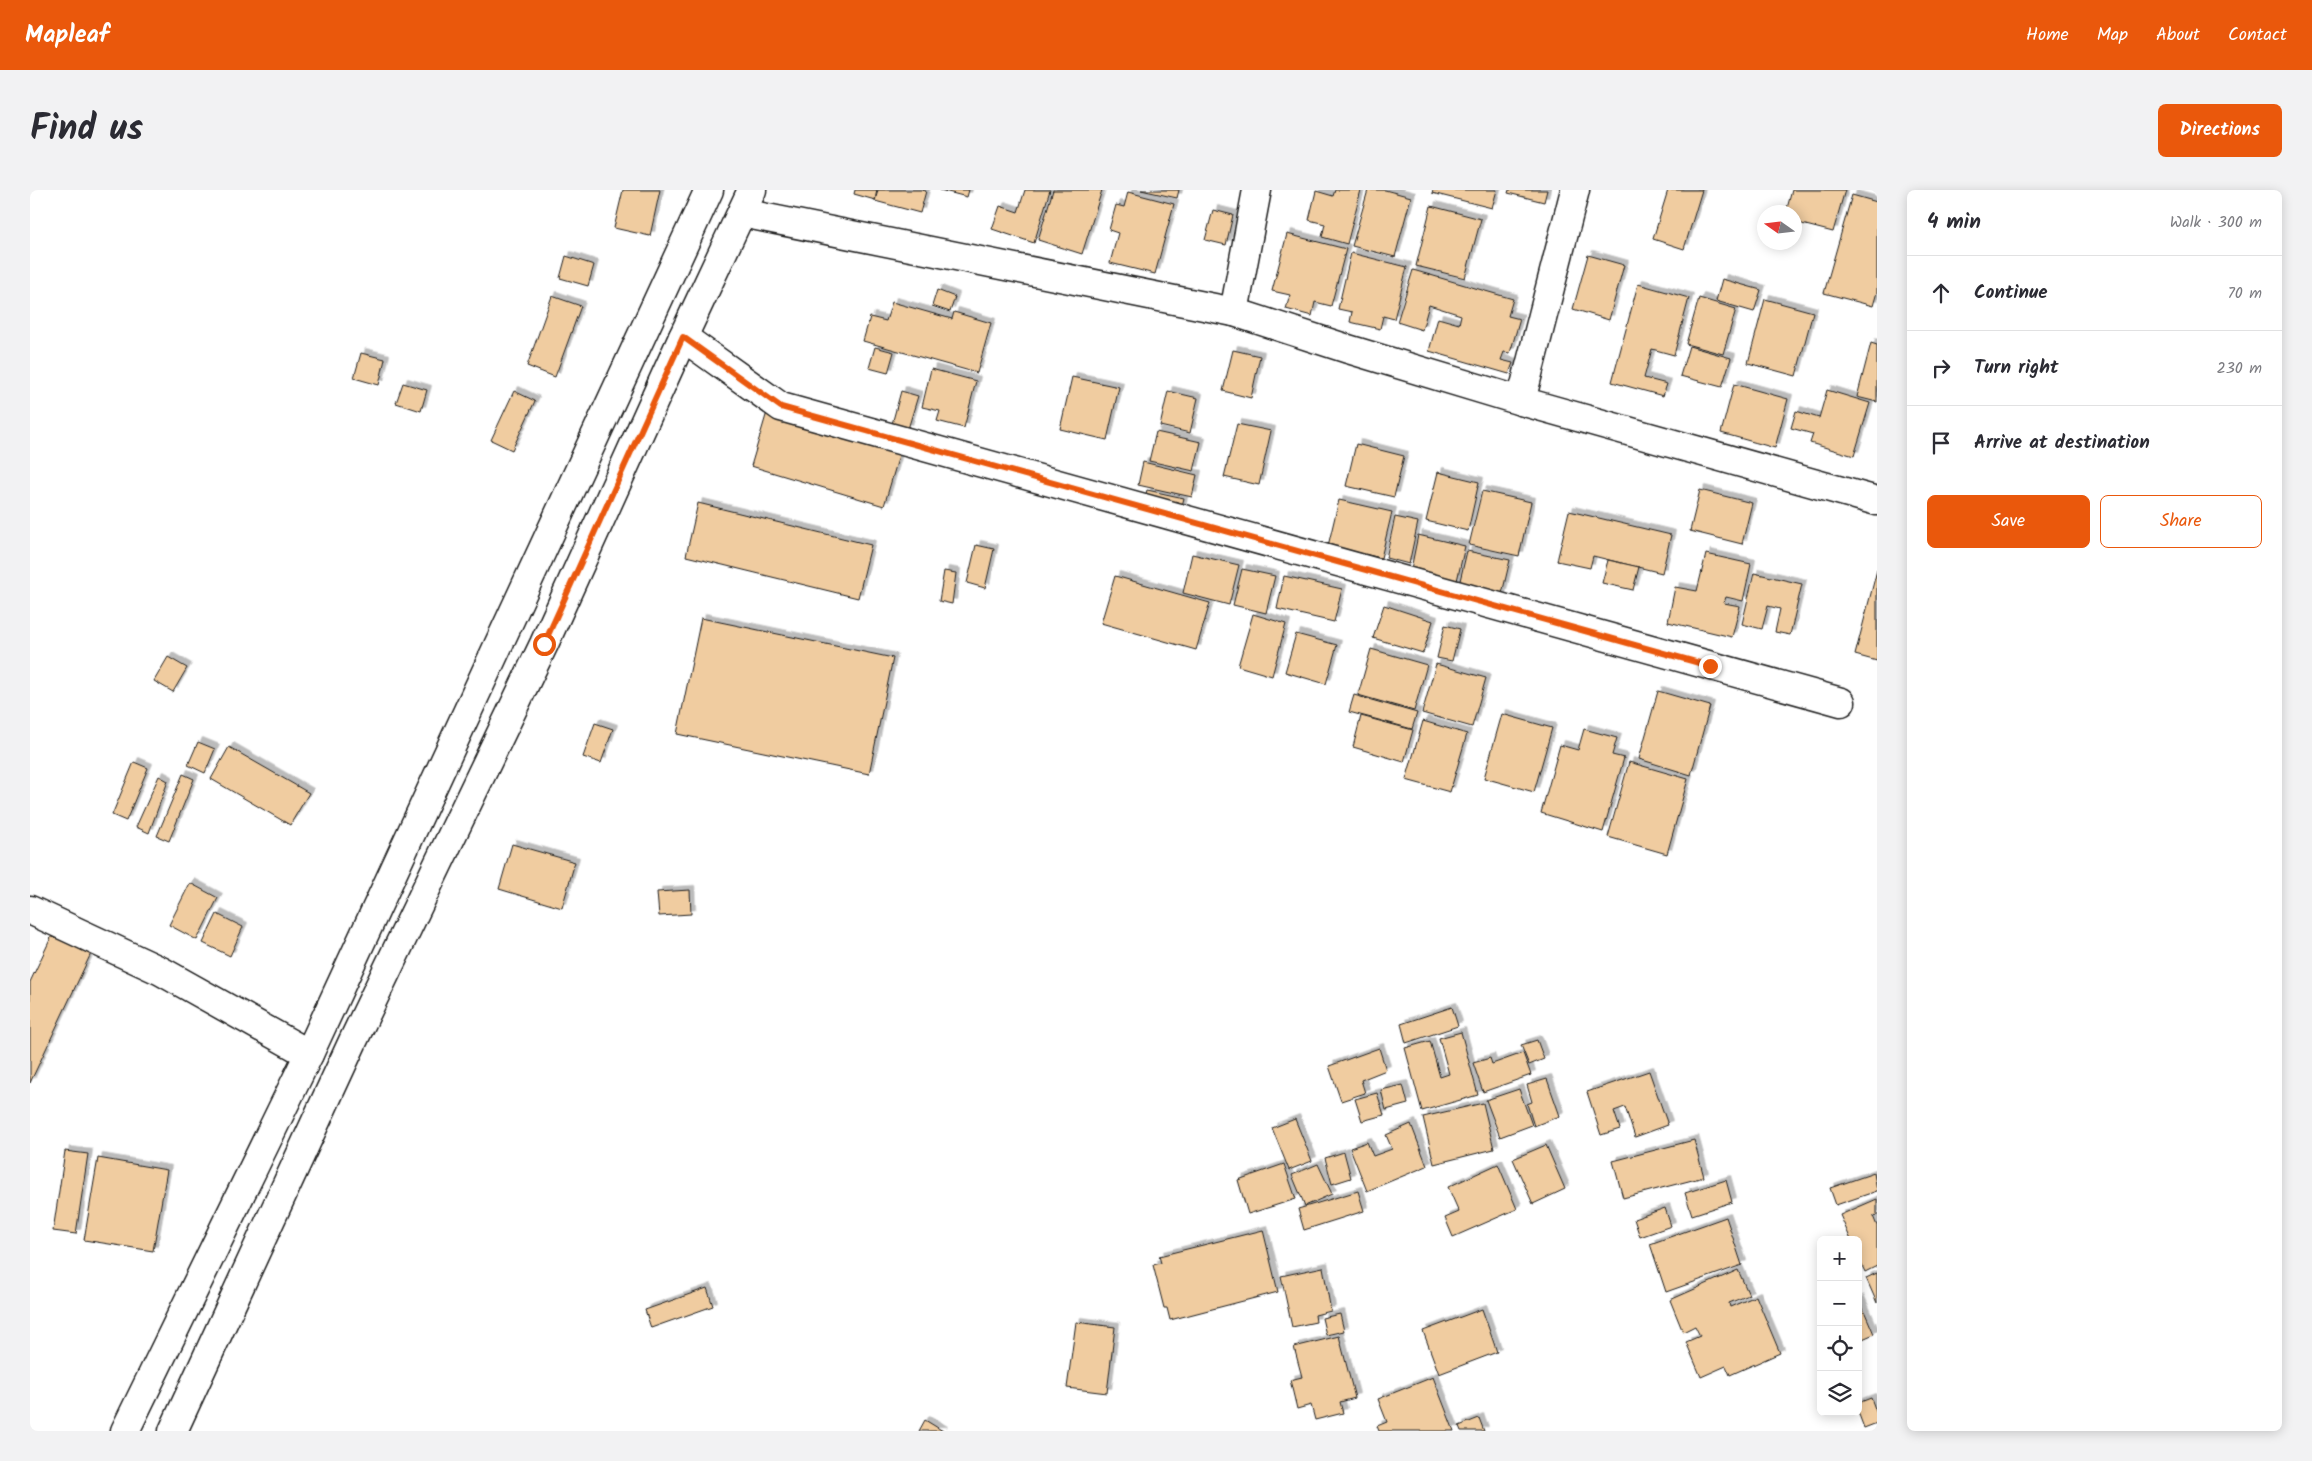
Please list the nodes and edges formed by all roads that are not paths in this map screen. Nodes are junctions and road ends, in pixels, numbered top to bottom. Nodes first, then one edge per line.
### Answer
1 (709, 190) edge
2 (1258, 190) edge
3 (1575, 190) edge
4 (747, 202) edge
5 (1234, 312) junction
6 (683, 337) junction
7 (1522, 401) junction
8 (1877, 501) edge
9 (1841, 702) dead end
10 (30, 910) edge
11 (309, 1054) junction
12 (124, 1431) edge
13 (173, 1431) edge

1 - 11 street
2 - 5 street
3 - 7 street
4 - 5 street
4 - 6 street
5 - 7 street
6 - 9 street
6 - 13 street
7 - 8 street
10 - 11 street
11 - 12 street

